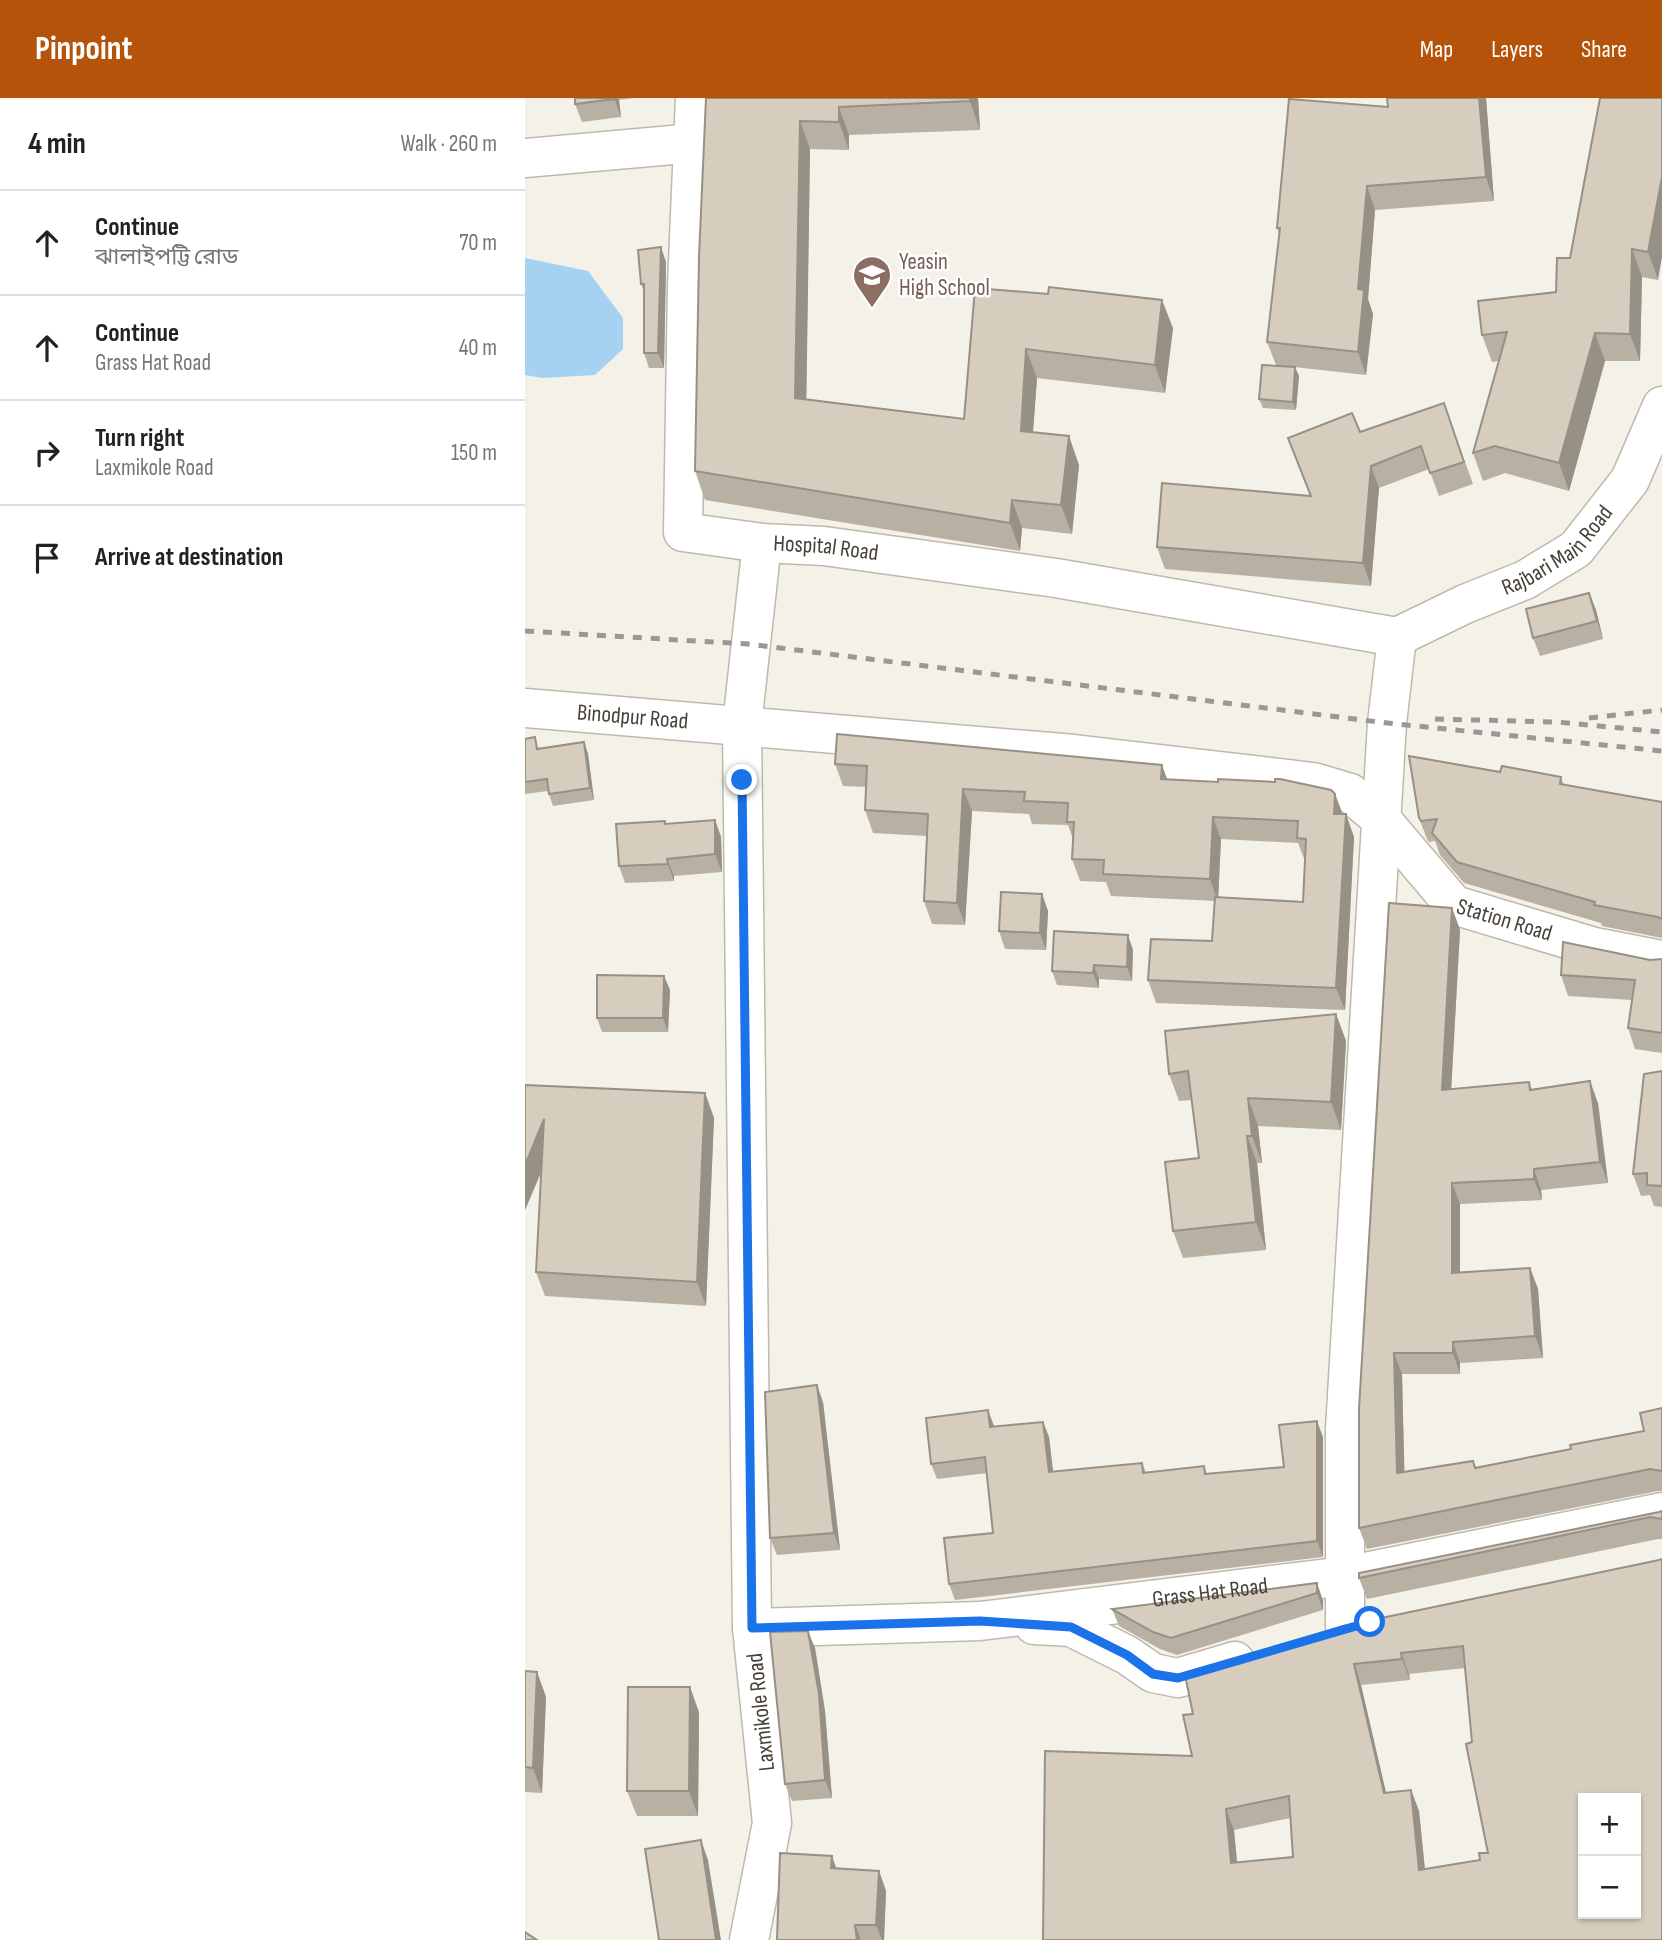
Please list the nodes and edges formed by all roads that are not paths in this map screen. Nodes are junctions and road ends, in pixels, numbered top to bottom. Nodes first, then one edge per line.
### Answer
1 (695, 98) edge
2 (695, 143) junction
3 (525, 158) edge
4 (1662, 406) edge
5 (762, 543) junction
6 (1397, 637) junction
7 (525, 708) edge
8 (741, 725) junction
9 (1382, 820) junction
10 (1662, 960) edge
11 (1662, 1512) edge
12 (1345, 1576) junction
13 (1385, 1619) edge
14 (980, 1621) junction
15 (1345, 1626) junction
16 (752, 1628) junction
17 (1308, 1638) edge
18 (1270, 1650) edge
19 (750, 1940) edge

1 - 2 street, Hospital Road
2 - 3 street
2 - 5 street, Hospital Road
4 - 6 street, Rajbari Main Road
5 - 6 street, Hospital Road
5 - 8 street, Laxmikole Road
6 - 9 street
7 - 8 street, Binodpur Road
8 - 9 street, Binodpur Road
8 - 16 street, Laxmikole Road
9 - 10 street, Station Road
9 - 12 street
11 - 12 street, Grass Hat Road
12 - 14 street, Grass Hat Road
12 - 15 street
13 - 15 street
14 - 16 street, Grass Hat Road
14 - 18 street
15 - 17 street
16 - 19 street, Laxmikole Road

